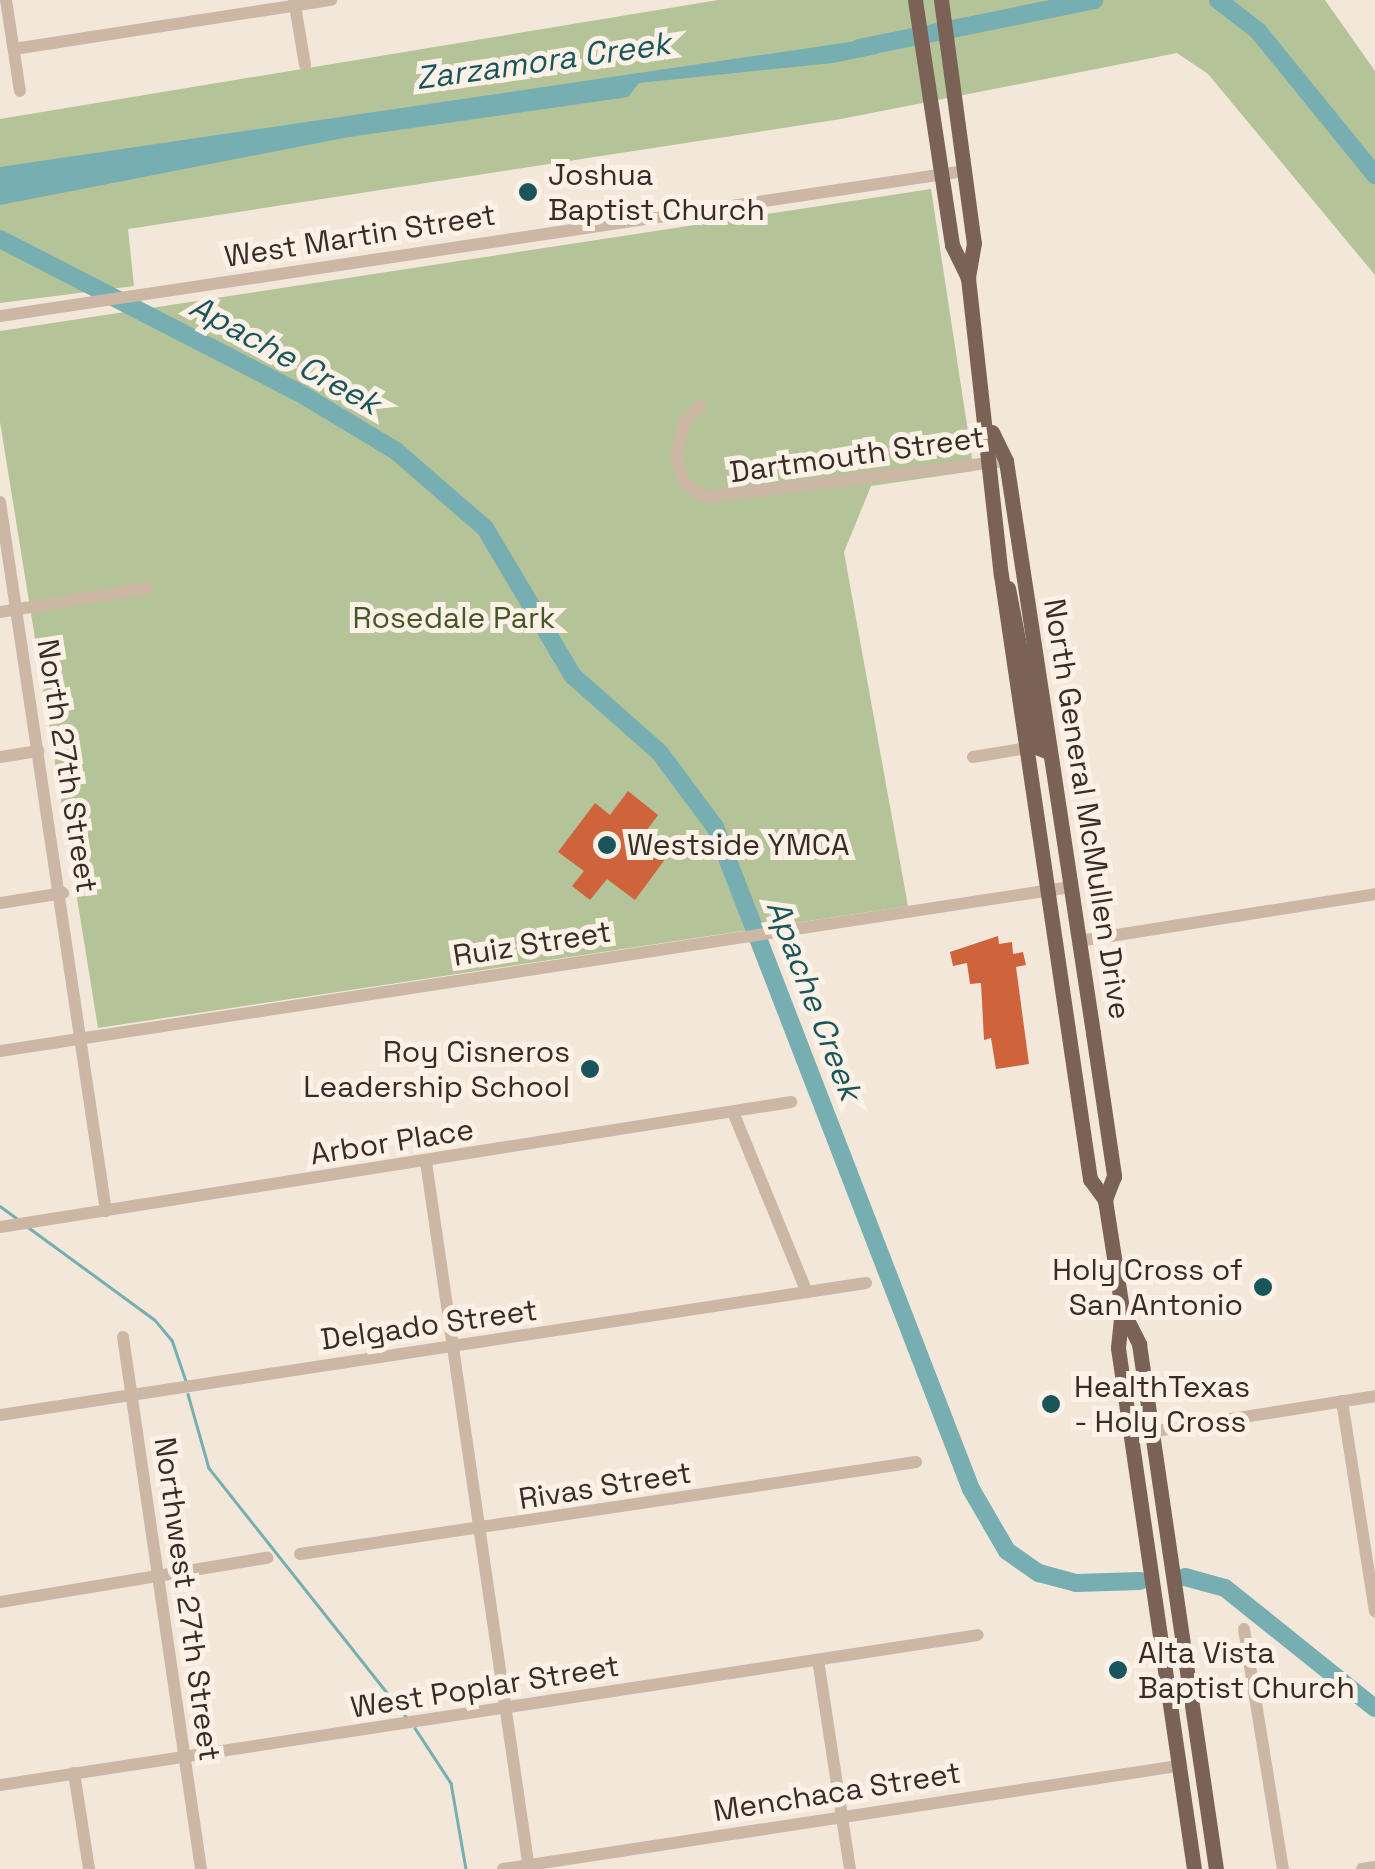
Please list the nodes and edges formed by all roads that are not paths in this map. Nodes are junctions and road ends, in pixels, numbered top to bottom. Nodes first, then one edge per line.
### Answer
1 (6, 0) edge
2 (331, 0) edge
3 (915, 0) edge
4 (941, 0) edge
5 (294, 3) edge
6 (14, 49) junction
7 (305, 65) dead end
8 (20, 91) dead end
9 (965, 171) junction
10 (940, 174) junction
11 (968, 278) junction
12 (0, 316) edge
13 (701, 406) dead end
14 (991, 430) junction
15 (1006, 461) junction
16 (986, 464) junction
17 (0, 502) edge
18 (1002, 576) junction
19 (147, 588) dead end
20 (16, 609) junction
21 (0, 612) edge
22 (1027, 748) junction
23 (38, 751) junction
24 (1050, 752) junction
25 (0, 757) edge
26 (973, 757) dead end
27 (1070, 887) junction
28 (1049, 890) junction
29 (63, 893) junction
30 (1375, 894) edge
31 (0, 903) edge
32 (1078, 941) junction
33 (82, 1037) junction
34 (0, 1051) edge
35 (790, 1102) dead end
36 (733, 1112) junction
37 (426, 1162) junction
38 (1105, 1200) junction
39 (106, 1211) junction
40 (2, 1227) edge
41 (866, 1283) dead end
42 (807, 1292) junction
43 (1122, 1309) junction
44 (123, 1337) dead end
45 (452, 1349) junction
46 (132, 1394) junction
47 (1375, 1396) edge
48 (1342, 1402) junction
49 (0, 1415) edge
50 (1152, 1432) junction
51 (1130, 1436) junction
52 (916, 1462) dead end
53 (478, 1531) junction
54 (300, 1554) dead end
55 (267, 1558) dead end
56 (158, 1576) junction
57 (0, 1602) edge
58 (1375, 1611) edge
59 (1244, 1629) dead end
60 (978, 1635) dead end
61 (818, 1660) junction
62 (506, 1710) junction
63 (184, 1757) junction
64 (1178, 1766) junction
65 (74, 1774) junction
66 (0, 1785) edge
67 (842, 1816) junction
68 (528, 1867) edge
69 (1375, 1867) edge
70 (89, 1869) edge
71 (201, 1869) edge
72 (503, 1869) edge
73 (850, 1869) edge
74 (1194, 1869) edge
75 (1216, 1869) edge
76 (1283, 1869) edge
77 (1362, 1869) edge

1 - 6 street
2 - 5 street
3 - 10 main road, North General McMullen Drive
4 - 9 main road, North General McMullen Drive
5 - 6 street
5 - 7 street
6 - 8 street
9 - 10 street, West Martin Street
9 - 11 main road, North General McMullen Drive
10 - 11 main road, North General McMullen Drive
10 - 12 street, West Martin Street
11 - 14 main road, North General McMullen Drive
13 - 16 street, Dartmouth Street
14 - 15 main road, North General McMullen Drive
14 - 16 main road, North General McMullen Drive
15 - 16 street, Dartmouth Street
15 - 24 main road, North General McMullen Drive
16 - 18 main road, North General McMullen Drive
17 - 20 street, North 27th Street
18 - 22 main road, North General McMullen Drive
18 - 24 main road
19 - 20 street
20 - 21 street
20 - 23 street, North 27th Street
22 - 26 street
22 - 28 main road, North General McMullen Drive
23 - 25 street
23 - 29 street, North 27th Street
24 - 27 main road, North General McMullen Drive
27 - 28 street, Ruiz Street
27 - 32 main road, North General McMullen Drive
28 - 33 street, Ruiz Street
28 - 38 main road, North General McMullen Drive
29 - 31 street
29 - 33 street, North 27th Street
30 - 32 street
32 - 38 main road, North General McMullen Drive
33 - 34 street, Ruiz Street
33 - 39 street
35 - 36 street, Arbor Place
36 - 37 street, Arbor Place
36 - 42 street
37 - 39 street, Arbor Place
37 - 45 street
38 - 43 main road, North General McMullen Drive
39 - 40 street, Arbor Place
41 - 42 street, Delgado Street
42 - 45 street, Delgado Street
43 - 50 main road, North General McMullen Drive
43 - 51 main road, North General McMullen Drive
44 - 46 street, Northwest 27th Street
45 - 46 street, Delgado Street
45 - 53 street
46 - 49 street, Delgado Street
46 - 56 street, Northwest 27th Street
47 - 48 street
48 - 50 street
48 - 58 street
50 - 51 street
50 - 75 main road, North General McMullen Drive
51 - 64 main road, North General McMullen Drive
52 - 53 street, Rivas Street
53 - 54 street, Rivas Street
53 - 62 street
55 - 56 street
56 - 57 street
56 - 63 street, Northwest 27th Street
59 - 76 street
60 - 61 street, West Poplar Street
61 - 62 street, West Poplar Street
61 - 67 street
62 - 63 street, West Poplar Street
62 - 68 street
63 - 65 street, West Poplar Street
63 - 71 street, Northwest 27th Street
64 - 67 street, Menchaca Street
64 - 74 main road, North General McMullen Drive
65 - 66 street, West Poplar Street
65 - 70 street
67 - 68 street, Menchaca Street
67 - 73 street
68 - 72 street, Menchaca Street
69 - 77 street

